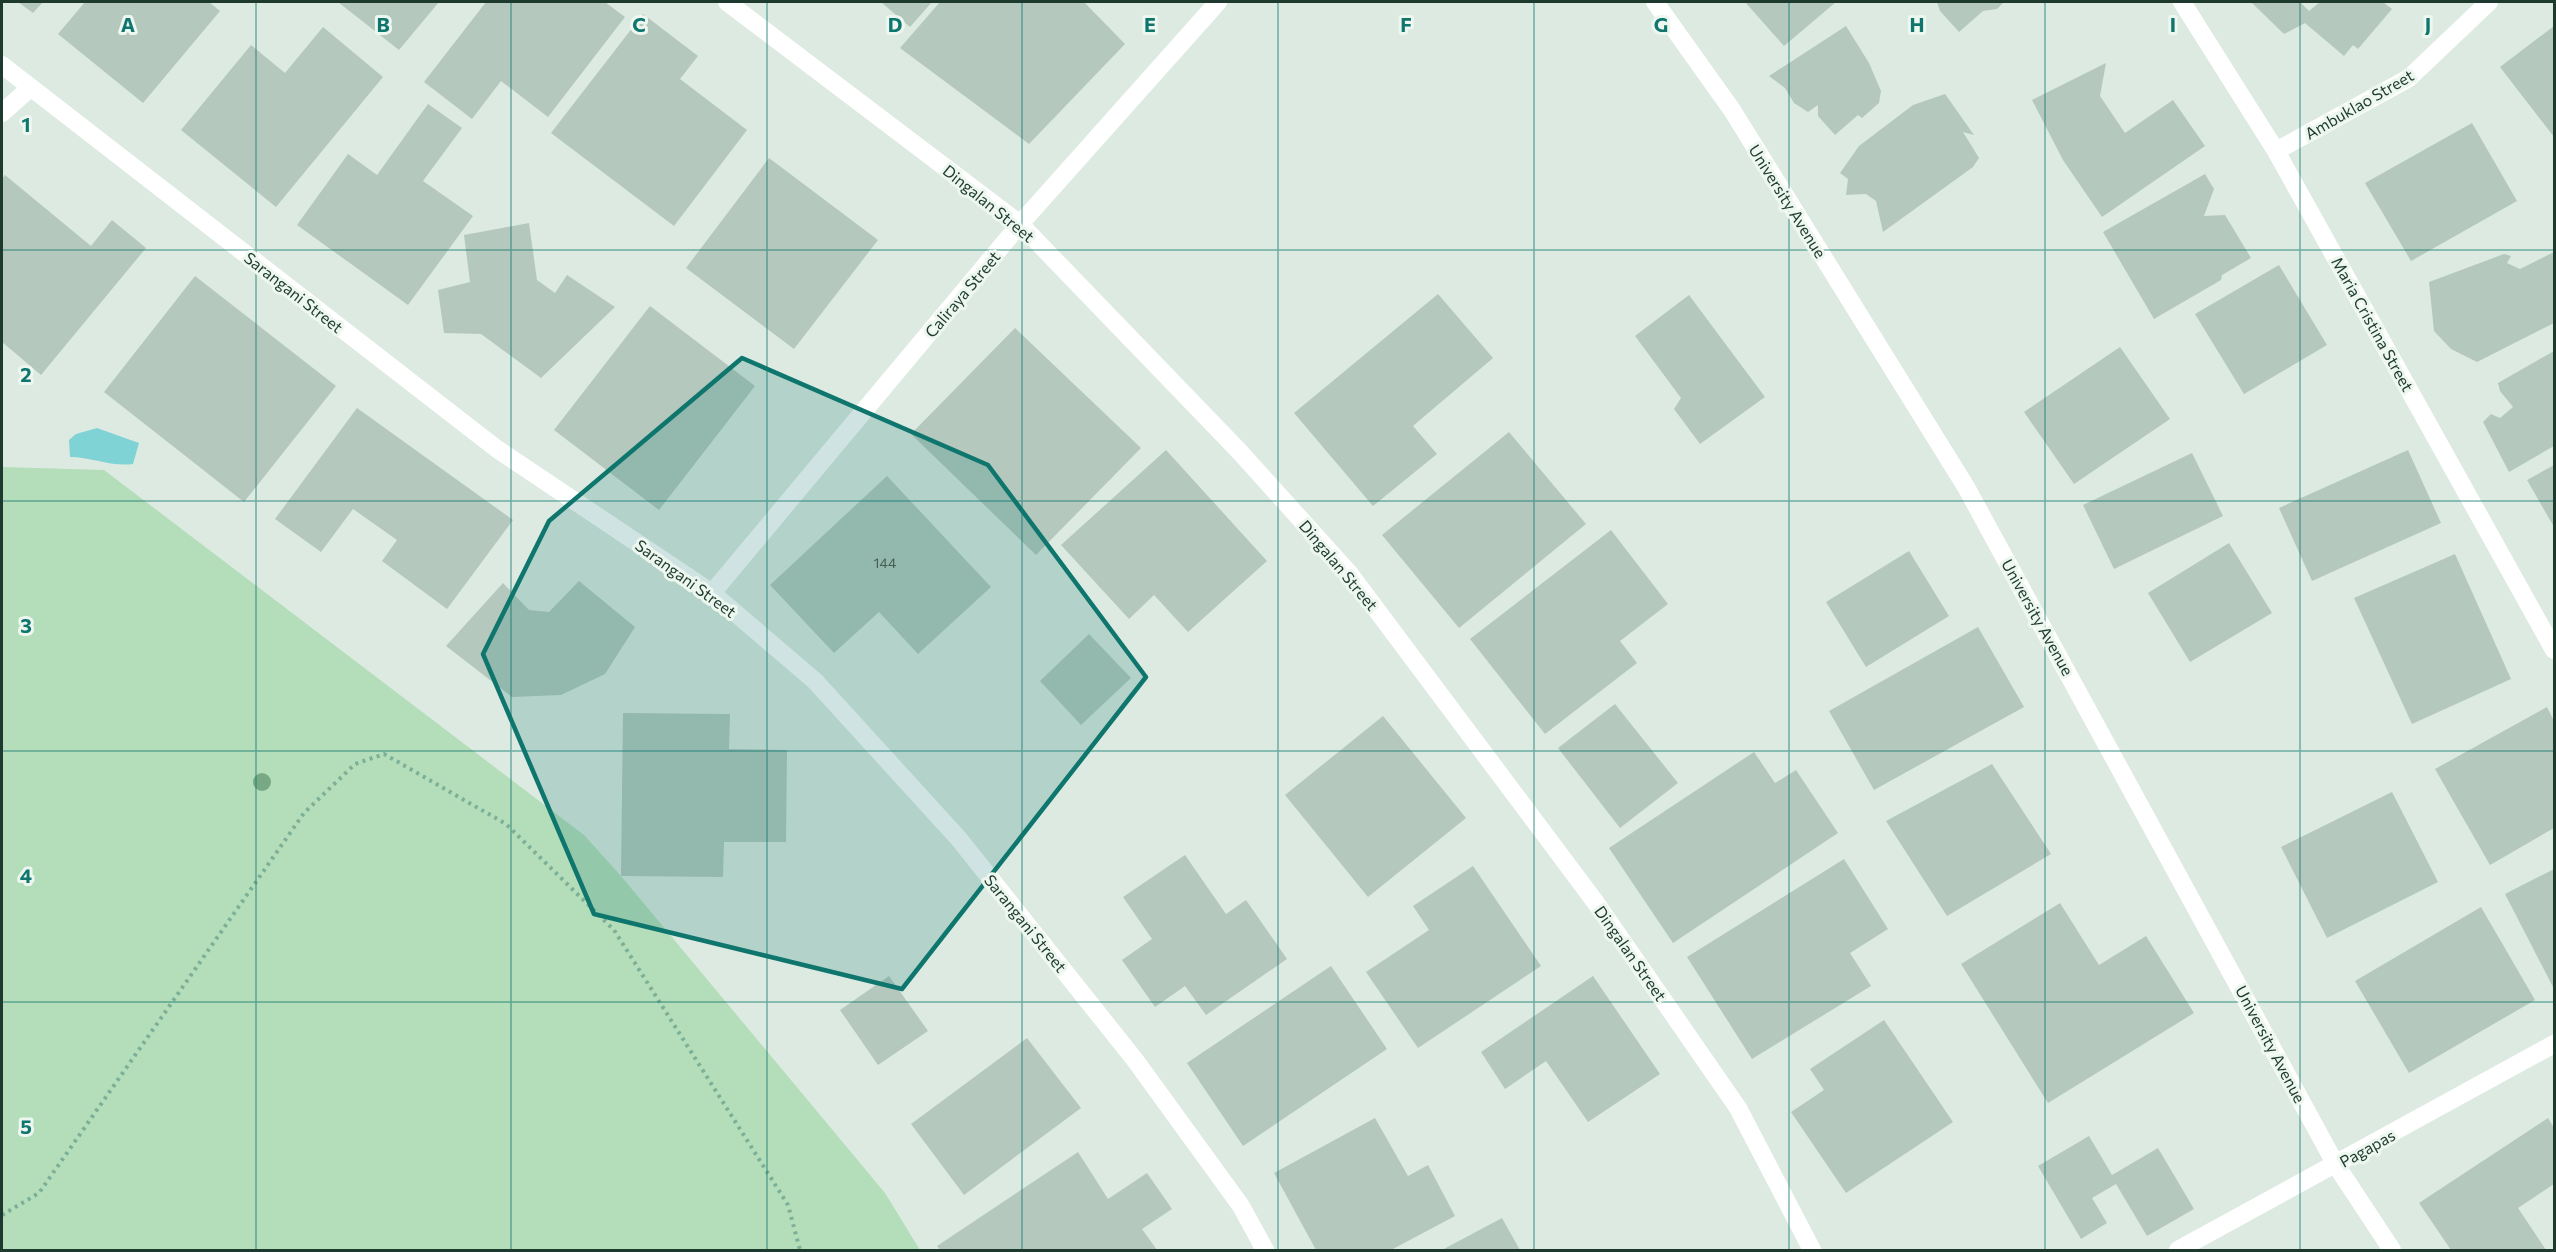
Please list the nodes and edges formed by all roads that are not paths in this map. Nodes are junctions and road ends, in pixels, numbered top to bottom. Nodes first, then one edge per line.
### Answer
1 (727, 2) edge
2 (1218, 2) edge
3 (1655, 2) edge
4 (2182, 2) edge
5 (2489, 2) edge
6 (2, 65) edge
7 (29, 89) junction
8 (2, 113) edge
9 (2276, 151) junction
10 (1020, 224) junction
11 (712, 593) junction
12 (2554, 650) edge
13 (2554, 1044) edge
14 (2336, 1165) junction
15 (1265, 1251) edge
16 (1812, 1251) edge
17 (2178, 1251) edge
18 (2392, 1251) edge

1 - 10 street, Dingalan Street
2 - 10 street, Caliraya Street
3 - 14 street, University Avenue
4 - 9 street, Maria Cristina Street
5 - 9 street, Ambuklao Street
6 - 7 street, Sarangani Street
7 - 8 street
7 - 11 street, Sarangani Street
9 - 12 street, Maria Cristina Street
10 - 11 street, Caliraya Street
10 - 16 street, Dingalan Street
11 - 15 street, Sarangani Street
13 - 14 street, Pagapas
14 - 17 street, Pagapas
14 - 18 street, University Avenue

